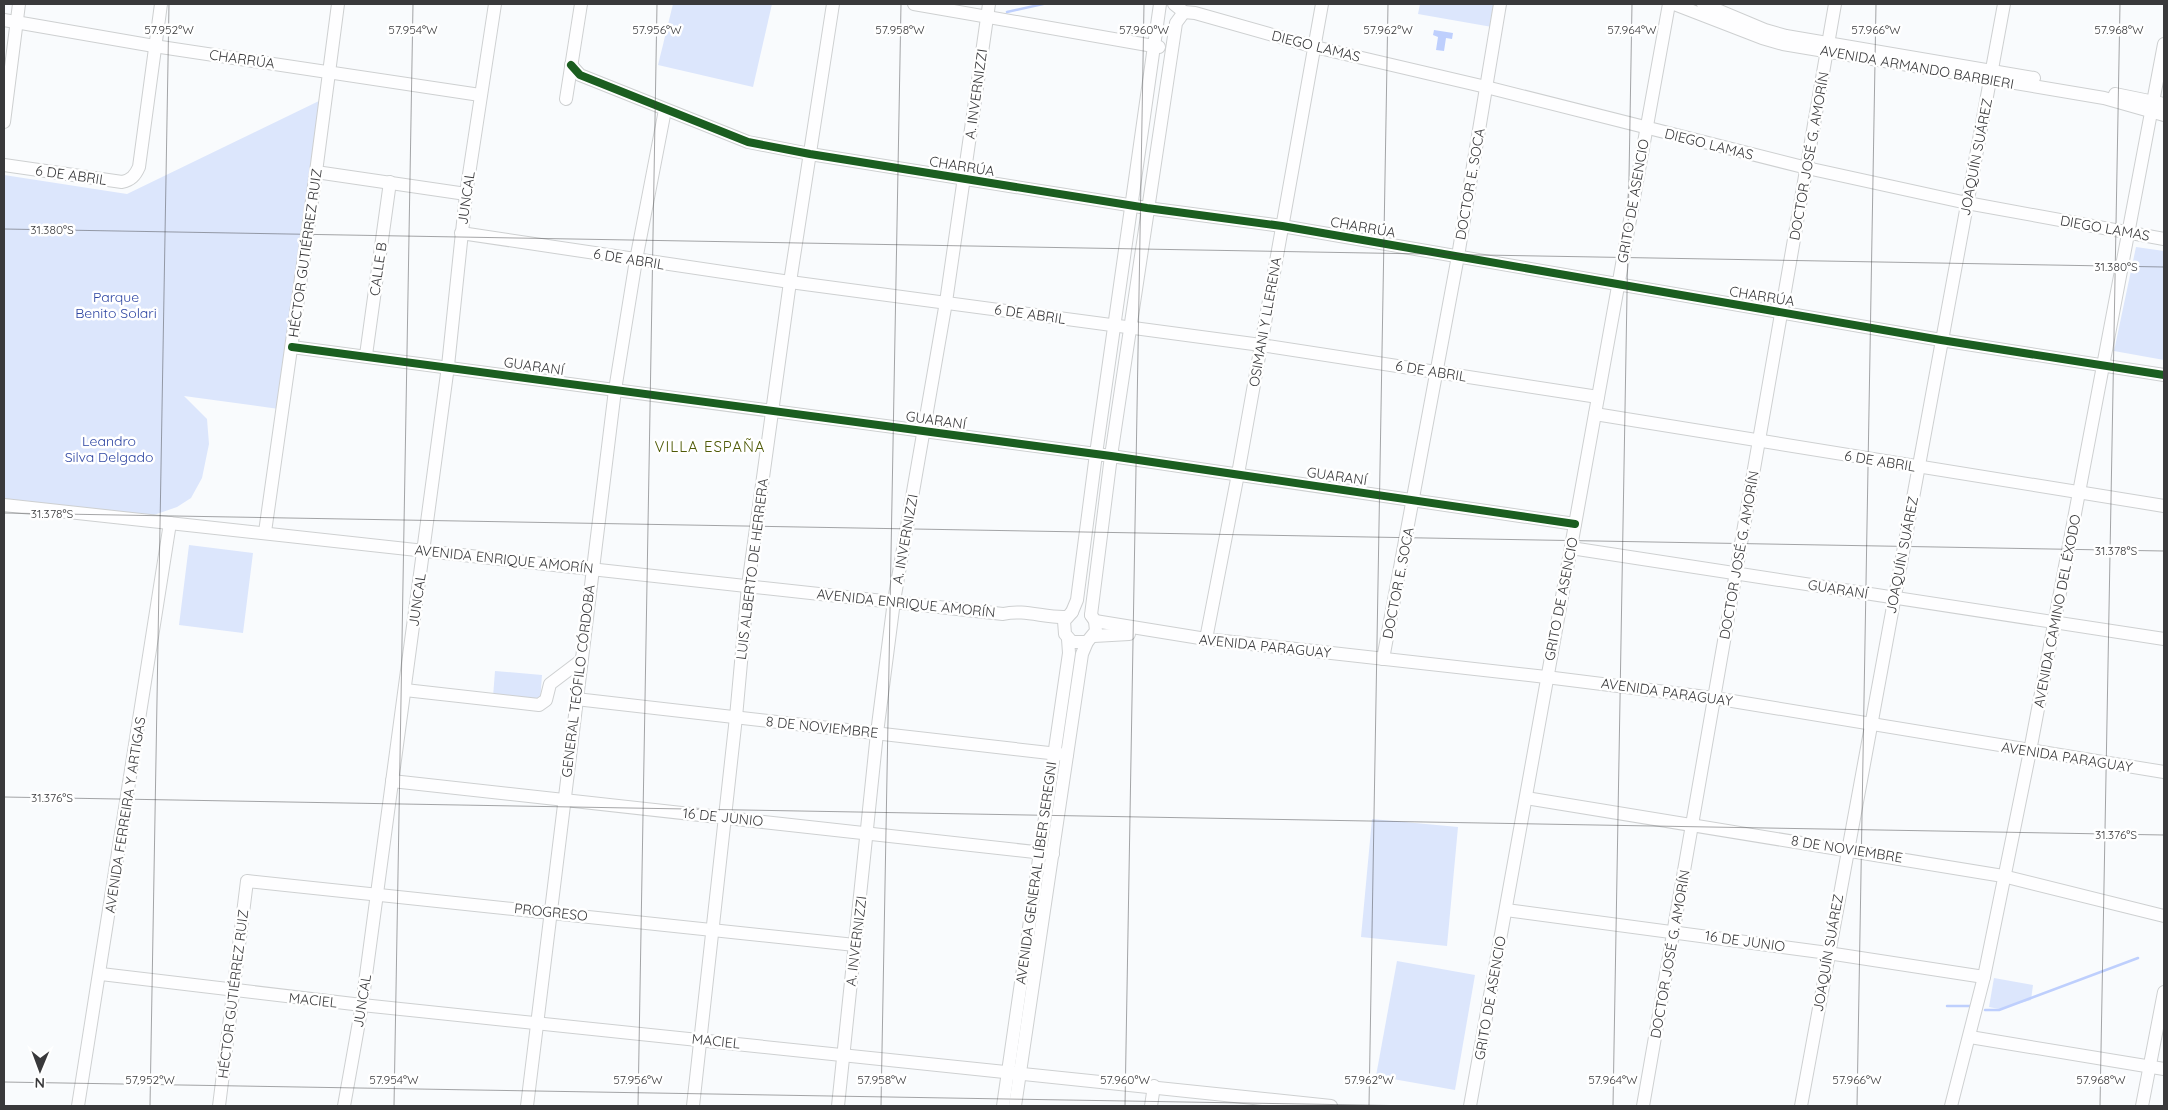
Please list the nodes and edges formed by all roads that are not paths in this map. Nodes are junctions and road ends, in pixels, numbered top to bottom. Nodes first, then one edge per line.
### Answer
1 (19, 4) edge
2 (161, 4) edge
3 (338, 4) edge
4 (495, 4) edge
5 (581, 4) edge
6 (833, 4) edge
7 (914, 4) edge
8 (1160, 4) edge
9 (1322, 4) edge
10 (1500, 4) edge
11 (1669, 4) edge
12 (1674, 4) edge
13 (1704, 4) edge
14 (1835, 4) edge
15 (2004, 4) edge
16 (1179, 8) edge
17 (988, 10) edge
18 (4, 20) edge
19 (17, 22) junction
20 (2164, 44) edge
21 (1154, 45) junction
22 (154, 46) junction
23 (1315, 46) junction
24 (1828, 47) junction
25 (1171, 52) junction
26 (572, 64) junction
27 (328, 72) junction
28 (1991, 74) junction
29 (1486, 87) junction
30 (480, 96) junction
31 (566, 99) dead end
32 (2159, 108) edge
33 (665, 110) junction
34 (4, 122) edge
35 (1646, 128) junction
36 (810, 154) junction
37 (4, 165) edge
38 (1807, 168) junction
39 (316, 172) junction
40 (964, 179) junction
41 (390, 182) junction
42 (466, 194) junction
43 (1967, 203) junction
44 (1132, 206) junction
45 (1147, 208) junction
46 (1282, 226) junction
47 (461, 233) junction
48 (2130, 233) junction
49 (2164, 239) edge
50 (1458, 256) junction
51 (636, 260) junction
52 (790, 282) junction
53 (1618, 286) junction
54 (946, 302) junction
55 (1782, 312) junction
56 (1114, 326) junction
57 (1129, 329) junction
58 (1942, 340) junction
59 (1261, 345) junction
60 (292, 347) junction
61 (366, 355) junction
62 (448, 366) junction
63 (2104, 366) junction
64 (1436, 372) junction
65 (2164, 375) edge
66 (615, 390) junction
67 (1598, 398) junction
68 (773, 411) junction
69 (1595, 414) junction
70 (924, 431) junction
71 (1759, 441) junction
72 (1096, 454) junction
73 (1111, 456) junction
74 (1918, 467) junction
75 (1238, 474) junction
76 (2080, 493) junction
77 (1414, 499) junction
78 (4, 504) edge
79 (2164, 506) edge
80 (170, 523) junction
81 (1575, 524) junction
82 (265, 532) junction
83 (1571, 548) junction
84 (423, 550) junction
85 (592, 568) junction
86 (1736, 573) junction
87 (748, 586) junction
88 (1894, 598) junction
89 (894, 601) junction
90 (1004, 614) junction
91 (1069, 615) junction
92 (1093, 618) junction
93 (2055, 623) junction
94 (1167, 634) junction
95 (1067, 637) junction
96 (1090, 639) junction
97 (1206, 639) junction
98 (2164, 639) edge
99 (1383, 659) junction
100 (580, 662) junction
101 (1546, 677) junction
102 (404, 690) junction
103 (1714, 698) junction
104 (576, 699) junction
105 (736, 717) junction
106 (1870, 723) junction
107 (877, 733) junction
108 (2030, 751) junction
109 (1054, 754) junction
110 (1068, 755) junction
111 (2164, 772) edge
112 (392, 781) junction
113 (1526, 798) junction
114 (564, 799) junction
115 (725, 817) junction
116 (1692, 824) junction
117 (868, 834) junction
118 (1847, 849) junction
119 (1039, 852) junction
120 (1053, 854) junction
121 (2003, 876) junction
122 (247, 881) joint
123 (377, 894) junction
124 (1506, 910) junction
125 (550, 912) junction
126 (2164, 916) edge
127 (713, 929) junction
128 (1673, 932) junction
129 (855, 945) junction
130 (1828, 953) junction
131 (101, 974) junction
132 (1984, 977) junction
133 (233, 991) junction
134 (2164, 992) edge
135 (362, 1005) junction
136 (536, 1023) junction
137 (1970, 1037) junction
138 (701, 1040) junction
139 (842, 1055) junction
140 (2149, 1066) junction
141 (2164, 1069) edge
142 (1007, 1072) junction
143 (1020, 1072) junction
144 (1154, 1086) junction
145 (1308, 1105) edge
146 (78, 1106) edge
147 (219, 1106) edge
148 (344, 1106) edge
149 (527, 1106) edge
150 (694, 1106) edge
151 (838, 1106) edge
152 (1002, 1106) edge
153 (1015, 1106) edge
154 (1151, 1106) edge
155 (1331, 1106) edge
156 (1470, 1106) edge
157 (1643, 1106) edge
158 (1801, 1106) edge
159 (1951, 1106) edge
160 (2142, 1106) edge

1 - 19 street
2 - 22 street
3 - 27 street, HÉCTOR GUTIÉRREZ RUIZ
4 - 30 street, JUNCAL
5 - 26 street
6 - 36 street, LUIS ALBERTO DE HERRERA
7 - 17 street
8 - 21 street
9 - 23 street, OSIMANI Y LLERENA
10 - 29 street, DOCTOR E. SOCA
11 - 35 street, GRITO DE ASENCIO
12 - 24 street, AVENIDA ARMANDO BARBIERI
13 - 24 street, AVENIDA ARMANDO BARBIERI
14 - 24 street, DOCTOR JOSÉ G. AMORÍN
15 - 28 street, JOAQUÍN SUÁREZ
16 - 23 street, DIEGO LAMAS
16 - 25 street
17 - 21 street
17 - 40 street, A. INVERNIZZI
18 - 19 street, CHARRÚA
19 - 22 street, CHARRÚA
19 - 34 street
20 - 32 street, AVENIDA CAMINO DEL ÉXODO
21 - 25 street
21 - 44 street
22 - 27 street, CHARRÚA
22 - 37 street, 6 DE ABRIL
23 - 29 street, DIEGO LAMAS
23 - 46 street, OSIMANI Y LLERENA
24 - 28 street, AVENIDA ARMANDO BARBIERI
24 - 38 street, DOCTOR JOSÉ G. AMORÍN
25 - 45 street
26 - 31 street
26 - 33 street, CHARRÚA
27 - 30 street, CHARRÚA
27 - 39 street, HÉCTOR GUTIÉRREZ RUIZ
28 - 32 street, AVENIDA ARMANDO BARBIERI
28 - 43 street, JOAQUÍN SUÁREZ
29 - 35 street, DIEGO LAMAS
29 - 50 street, DOCTOR E. SOCA
30 - 42 street, JUNCAL
32 - 48 street, AVENIDA CAMINO DEL ÉXODO
33 - 36 street, CHARRÚA
33 - 51 street, GENERAL TEÓFILO CÓRDOBA
35 - 38 street, DIEGO LAMAS
35 - 53 street, GRITO DE ASENCIO
36 - 40 street, CHARRÚA
36 - 52 street, LUIS ALBERTO DE HERRERA
38 - 43 street, DIEGO LAMAS
38 - 55 street, DOCTOR JOSÉ G. AMORÍN
39 - 41 street
39 - 60 street, HÉCTOR GUTIÉRREZ RUIZ
40 - 44 street, CHARRÚA
40 - 54 street, A. INVERNIZZI
41 - 42 street
41 - 61 street, CALLE B
42 - 47 street, JUNCAL
43 - 48 street, DIEGO LAMAS
43 - 58 street, JOAQUÍN SUÁREZ
44 - 45 street, CHARRÚA
44 - 56 street
45 - 46 street, CHARRÚA
45 - 57 street
46 - 50 street, CHARRÚA
46 - 59 street, OSIMANI Y LLERENA
47 - 51 street, 6 DE ABRIL
47 - 62 street, JUNCAL
48 - 49 street, DIEGO LAMAS
48 - 63 street, AVENIDA CAMINO DEL ÉXODO
50 - 53 street, CHARRÚA
50 - 64 street, DOCTOR E. SOCA
51 - 52 street, 6 DE ABRIL
51 - 66 street, GENERAL TEÓFILO CÓRDOBA
52 - 54 street, 6 DE ABRIL
52 - 68 street, LUIS ALBERTO DE HERRERA
53 - 55 street, CHARRÚA
53 - 67 street, GRITO DE ASENCIO
54 - 56 street, 6 DE ABRIL
54 - 70 street, A. INVERNIZZI
55 - 58 street, CHARRÚA
55 - 71 street, DOCTOR JOSÉ G. AMORÍN
56 - 57 street, 6 DE ABRIL
56 - 72 street
57 - 59 street, 6 DE ABRIL
57 - 73 street
58 - 63 street, CHARRÚA
58 - 74 street, JOAQUÍN SUÁREZ
59 - 64 street, 6 DE ABRIL
59 - 75 street, OSIMANI Y LLERENA
60 - 61 street, GUARANÍ
60 - 82 street, HÉCTOR GUTIÉRREZ RUIZ
61 - 62 street, GUARANÍ
62 - 66 street, GUARANÍ
62 - 84 street, JUNCAL
63 - 65 street, CHARRÚA
63 - 76 street, AVENIDA CAMINO DEL ÉXODO
64 - 67 street, 6 DE ABRIL
64 - 77 street, DOCTOR E. SOCA
66 - 68 street, GUARANÍ
66 - 85 street, GENERAL TEÓFILO CÓRDOBA
67 - 69 street, GRITO DE ASENCIO
68 - 70 street, GUARANÍ
68 - 87 street, LUIS ALBERTO DE HERRERA
69 - 71 street, 6 DE ABRIL
69 - 81 street, GRITO DE ASENCIO
70 - 72 street, GUARANÍ
70 - 89 street, A. INVERNIZZI
71 - 74 street, 6 DE ABRIL
71 - 86 street, DOCTOR JOSÉ G. AMORÍN
72 - 73 street, GUARANÍ
72 - 91 street
73 - 75 street, GUARANÍ
73 - 92 street
74 - 76 street, 6 DE ABRIL
74 - 88 street, JOAQUÍN SUÁREZ
75 - 77 street, GUARANÍ
75 - 97 street, OSIMANI Y LLERENA
76 - 79 street, 6 DE ABRIL
76 - 93 street, AVENIDA CAMINO DEL ÉXODO
77 - 81 street, GUARANÍ
77 - 99 street, DOCTOR E. SOCA
78 - 80 street, AVENIDA ENRIQUE AMORÍN
80 - 82 street, AVENIDA ENRIQUE AMORÍN
80 - 131 street, AVENIDA FERREIRA Y ARTIGAS
81 - 83 street, GRITO DE ASENCIO
82 - 84 street, AVENIDA ENRIQUE AMORÍN
83 - 86 street, GUARANÍ
83 - 101 street, GRITO DE ASENCIO
84 - 85 street, AVENIDA ENRIQUE AMORÍN
84 - 102 street, JUNCAL
85 - 87 street, AVENIDA ENRIQUE AMORÍN
85 - 100 street, GENERAL TEÓFILO CÓRDOBA
86 - 88 street, GUARANÍ
86 - 103 street, DOCTOR JOSÉ G. AMORÍN
87 - 89 street, AVENIDA ENRIQUE AMORÍN
87 - 105 street, LUIS ALBERTO DE HERRERA
88 - 93 street, GUARANÍ
88 - 106 street, JOAQUÍN SUÁREZ
89 - 90 street, AVENIDA ENRIQUE AMORÍN
89 - 107 street, A. INVERNIZZI
90 - 91 street, AVENIDA ENRIQUE AMORÍN
90 - 95 street, AVENIDA ENRIQUE AMORÍN
91 - 92 street
91 - 95 street
92 - 94 street, AVENIDA PARAGUAY
92 - 96 street
93 - 98 street, GUARANÍ
93 - 108 street, AVENIDA CAMINO DEL ÉXODO
94 - 96 street, AVENIDA PARAGUAY
94 - 97 street, AVENIDA PARAGUAY
95 - 96 street
95 - 109 street, AVENIDA GENERAL LÍBER SEREGNI
96 - 110 street, AVENIDA GENERAL LÍBER SEREGNI
97 - 99 street, AVENIDA PARAGUAY
99 - 101 street, AVENIDA PARAGUAY
100 - 102 street
100 - 104 street, GENERAL TEÓFILO CÓRDOBA
101 - 103 street, AVENIDA PARAGUAY
101 - 113 street, GRITO DE ASENCIO
102 - 112 street, JUNCAL
103 - 106 street, AVENIDA PARAGUAY
103 - 116 street, DOCTOR JOSÉ G. AMORÍN
104 - 105 street, 8 DE NOVIEMBRE
104 - 114 street, GENERAL TEÓFILO CÓRDOBA
105 - 107 street, 8 DE NOVIEMBRE
105 - 115 street, LUIS ALBERTO DE HERRERA
106 - 108 street, AVENIDA PARAGUAY
106 - 118 street, JOAQUÍN SUÁREZ
107 - 109 street, 8 DE NOVIEMBRE
107 - 117 street, A. INVERNIZZI
108 - 111 street, AVENIDA PARAGUAY
108 - 121 street, AVENIDA CAMINO DEL ÉXODO
109 - 110 street, 8 DE NOVIEMBRE
109 - 119 street, AVENIDA GENERAL LÍBER SEREGNI
110 - 120 street, AVENIDA GENERAL LÍBER SEREGNI
112 - 114 street, 16 DE JUNIO
112 - 123 street, JUNCAL
113 - 116 street, 8 DE NOVIEMBRE
113 - 124 street, GRITO DE ASENCIO
114 - 115 street, 16 DE JUNIO
114 - 125 street, GENERAL TEÓFILO CÓRDOBA
115 - 117 street, 16 DE JUNIO
115 - 127 street, LUIS ALBERTO DE HERRERA
116 - 118 street, 8 DE NOVIEMBRE
116 - 128 street, DOCTOR JOSÉ G. AMORÍN
117 - 119 street, 16 DE JUNIO
117 - 129 street, A. INVERNIZZI
118 - 121 street, 8 DE NOVIEMBRE
118 - 130 street, JOAQUÍN SUÁREZ
119 - 120 street, 16 DE JUNIO
119 - 142 street, AVENIDA GENERAL LÍBER SEREGNI
120 - 143 street, AVENIDA GENERAL LÍBER SEREGNI
121 - 126 street, 8 DE NOVIEMBRE
121 - 132 street, AVENIDA CAMINO DEL ÉXODO
122 - 123 street, PROGRESO
122 - 133 street, HÉCTOR GUTIÉRREZ RUIZ
123 - 125 street, PROGRESO
123 - 135 street, JUNCAL
124 - 128 street, 16 DE JUNIO
124 - 156 street, GRITO DE ASENCIO
125 - 127 street, PROGRESO
125 - 136 street, GENERAL TEÓFILO CÓRDOBA
127 - 129 street, PROGRESO
127 - 138 street, LUIS ALBERTO DE HERRERA
128 - 130 street, 16 DE JUNIO
128 - 157 street, DOCTOR JOSÉ G. AMORÍN
129 - 139 street, A. INVERNIZZI
130 - 132 street, 16 DE JUNIO
130 - 158 street, JOAQUÍN SUÁREZ
131 - 133 street, MACIEL
131 - 146 street, AVENIDA FERREIRA Y ARTIGAS
132 - 137 street, AVENIDA CAMINO DEL ÉXODO
133 - 135 street, MACIEL
133 - 147 street, HÉCTOR GUTIÉRREZ RUIZ
134 - 140 street
135 - 136 street, MACIEL
135 - 148 street, JUNCAL
136 - 138 street, MACIEL
136 - 149 street, GENERAL TEÓFILO CÓRDOBA
137 - 140 street
137 - 159 street, AVENIDA CAMINO DEL ÉXODO
138 - 139 street, MACIEL
138 - 150 street, LUIS ALBERTO DE HERRERA
139 - 142 street, MACIEL
139 - 151 street, A. INVERNIZZI
140 - 141 street
140 - 160 street
142 - 143 street, MACIEL
142 - 152 street, AVENIDA GENERAL LÍBER SEREGNI
143 - 144 street, MACIEL
143 - 153 street, AVENIDA GENERAL LÍBER SEREGNI
144 - 145 street, MACIEL
144 - 154 street
145 - 155 street, MACIEL

